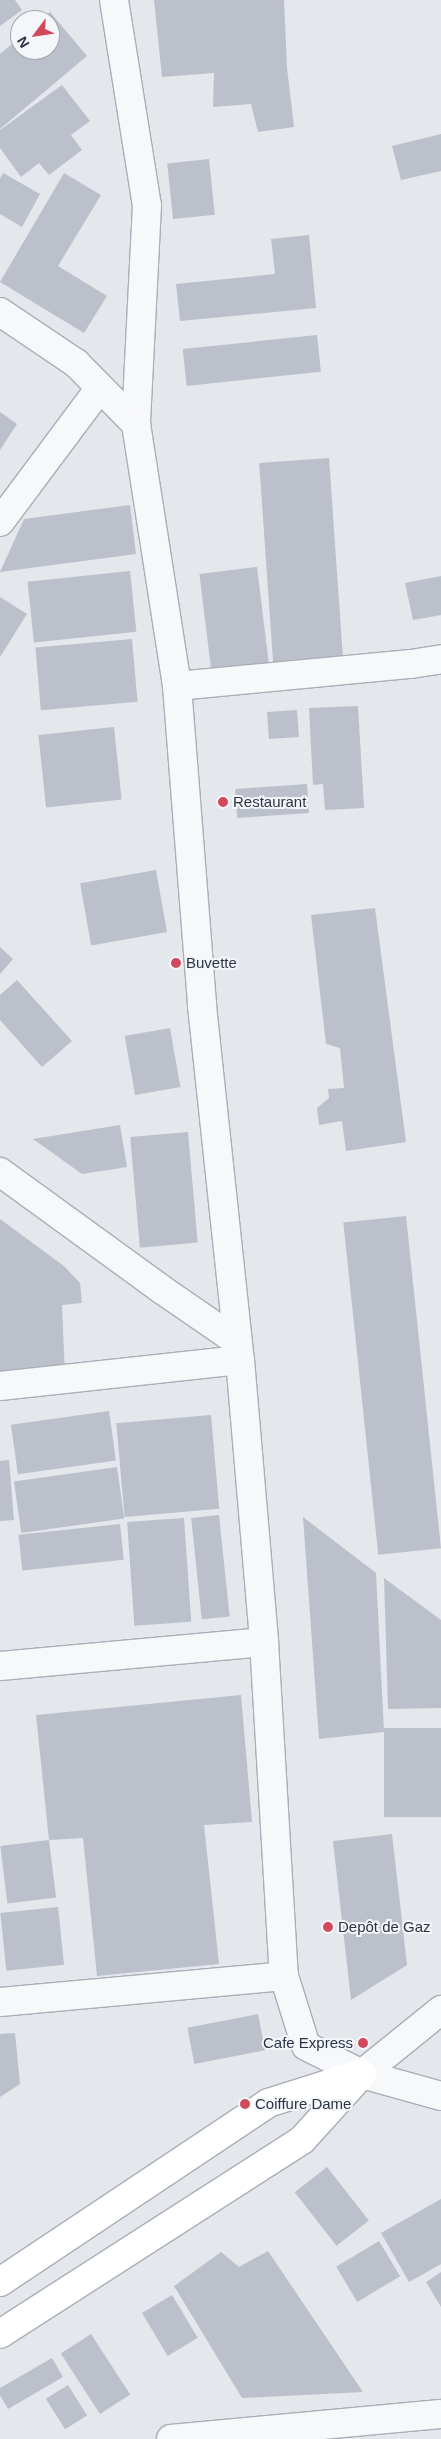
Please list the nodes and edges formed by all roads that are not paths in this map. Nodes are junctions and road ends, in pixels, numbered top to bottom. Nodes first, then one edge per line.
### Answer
1 (114, 0) edge
2 (0, 312) edge
3 (100, 388) junction
4 (136, 424) junction
5 (0, 522) edge
6 (441, 659) edge
7 (177, 686) junction
8 (0, 1172) edge
9 (239, 1351) junction
10 (0, 1386) edge
11 (264, 1642) junction
12 (0, 1666) edge
13 (284, 1976) junction
14 (0, 2002) edge
15 (441, 2010) edge
16 (362, 2074) junction
17 (441, 2096) edge
18 (0, 2282) edge
19 (0, 2334) edge
20 (441, 2414) edge
21 (171, 2439) edge

1 - 4 street
2 - 3 street
3 - 4 street
3 - 5 street
4 - 7 street
6 - 7 street
7 - 9 street
8 - 9 street
9 - 10 street
9 - 11 street
11 - 12 street
11 - 13 street
13 - 14 street
13 - 16 street
15 - 16 street
16 - 17 street
16 - 18 street
16 - 19 street
20 - 21 street

